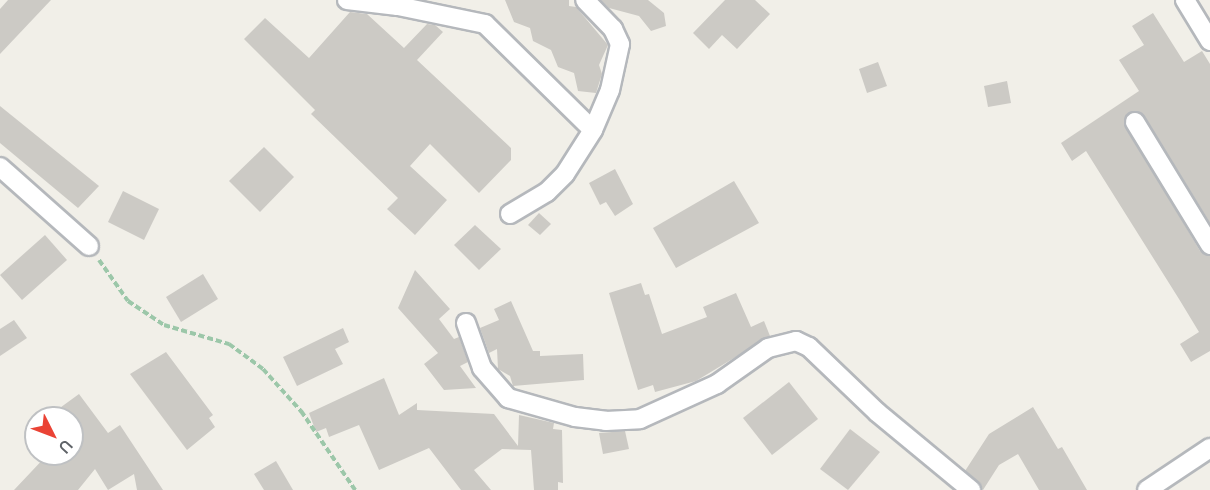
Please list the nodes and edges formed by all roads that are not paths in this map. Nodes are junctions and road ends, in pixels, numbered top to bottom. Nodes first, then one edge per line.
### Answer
1 (347, 0) edge
2 (585, 0) edge
3 (1185, 0) edge
4 (399, 3) edge
5 (1210, 41) edge
6 (1135, 122) dead end
7 (593, 130) junction
8 (0, 167) edge
9 (510, 214) dead end
10 (1210, 245) edge
11 (88, 246) road end
12 (466, 323) dead end
13 (1210, 448) edge
14 (971, 490) edge
15 (1147, 490) edge

1 - 4 street
2 - 7 street
3 - 5 street
4 - 7 street
6 - 10 street
7 - 9 street
8 - 11 street
12 - 14 street
13 - 15 street

